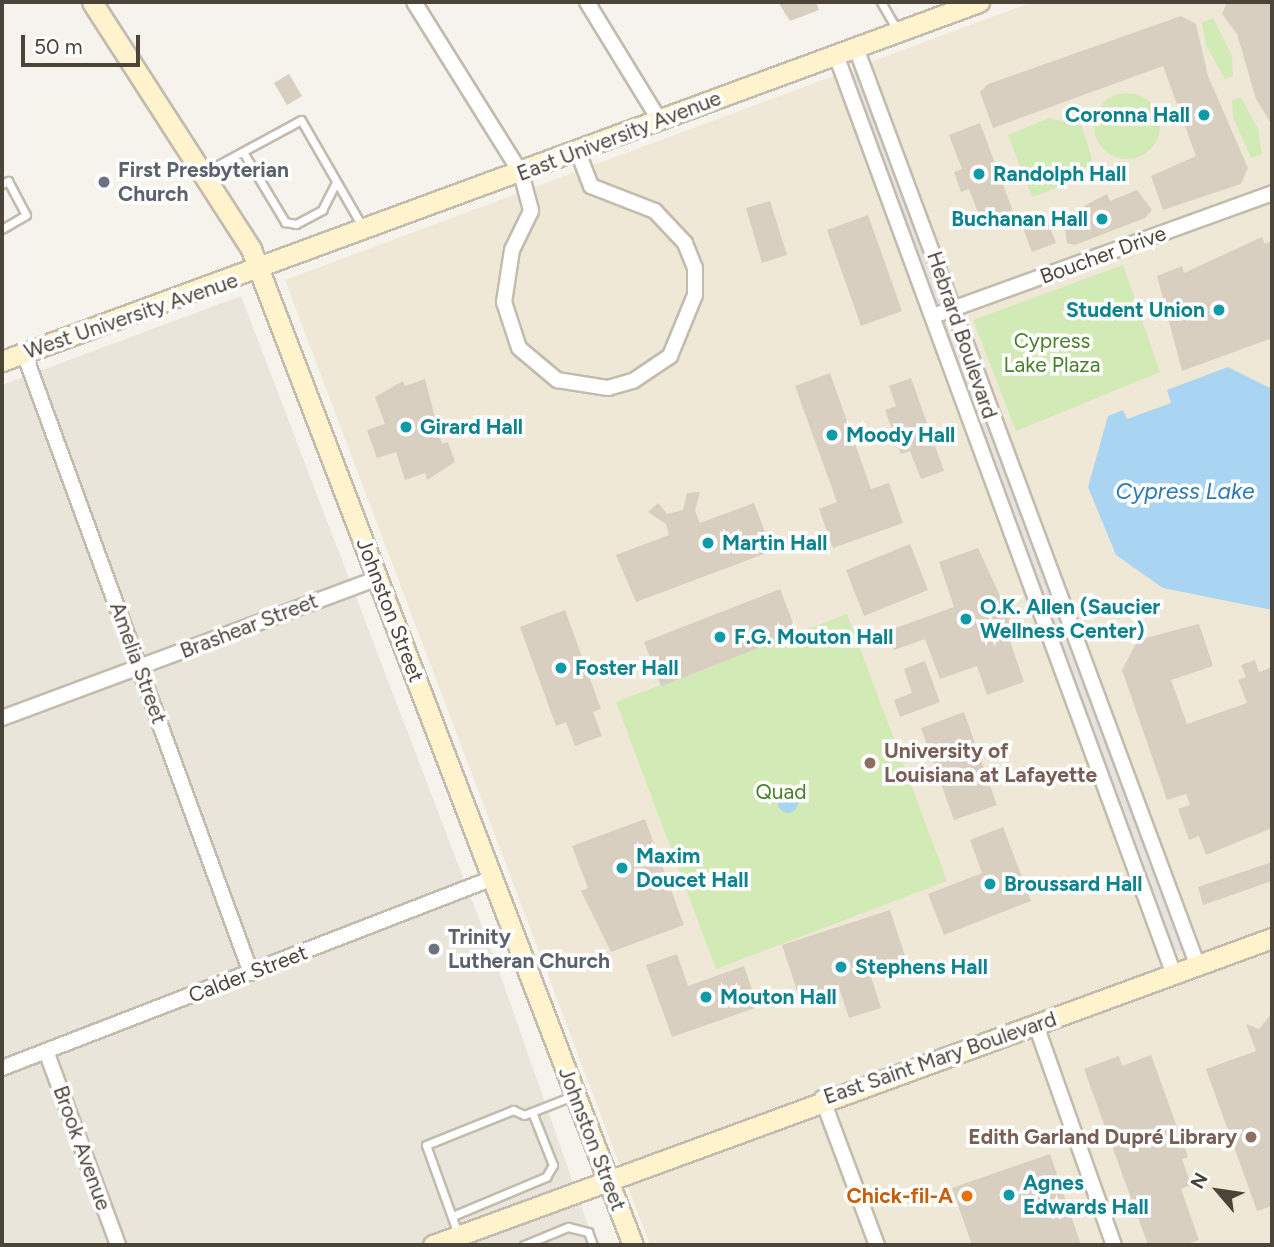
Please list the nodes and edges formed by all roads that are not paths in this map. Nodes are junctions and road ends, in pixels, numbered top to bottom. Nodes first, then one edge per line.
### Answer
1 (92, 2) edge
2 (414, 2) edge
3 (587, 2) edge
4 (881, 2) edge
5 (978, 2) edge
6 (947, 7) edge
7 (898, 32) junction
8 (856, 48) junction
9 (836, 55) junction
10 (660, 121) junction
11 (243, 152) junction
12 (578, 152) junction
13 (898, 157) junction
14 (877, 165) junction
15 (202, 173) junction
16 (521, 173) junction
17 (2, 184) edge
18 (335, 184) junction
19 (1272, 193) edge
20 (2, 229) edge
21 (365, 232) junction
22 (260, 271) junction
23 (954, 309) junction
24 (933, 316) junction
25 (24, 353) junction
26 (2, 361) edge
27 (378, 578) junction
28 (1067, 624) junction
29 (1047, 629) junction
30 (140, 667) junction
31 (2, 718) edge
32 (1157, 854) junction
33 (1133, 862) junction
34 (493, 878) junction
35 (1272, 938) edge
36 (1197, 964) junction
37 (1173, 972) junction
38 (251, 973) junction
39 (1037, 1028) junction
40 (46, 1051) junction
41 (2, 1068) edge
42 (575, 1095) junction
43 (822, 1098) junction
44 (532, 1112) junction
45 (607, 1178) junction
46 (455, 1215) junction
47 (461, 1240) edge
48 (118, 1245) edge
49 (433, 1245) edge
50 (524, 1245) edge
51 (593, 1245) edge
52 (633, 1245) edge
53 (877, 1245) edge
54 (1114, 1245) edge

1 - 15 main road, Johnston Street
2 - 16 street
3 - 10 street
4 - 7 lane
5 - 6 main road, East University Avenue
6 - 7 main road, East University Avenue
7 - 8 main road, East University Avenue
8 - 9 main road, East University Avenue
8 - 13 street, Hebrard Boulevard
9 - 10 main road, East University Avenue
9 - 14 street, Hebrard Boulevard
10 - 12 main road, East University Avenue
11 - 15 lane
11 - 18 lane
11 - 18 lane
12 - 16 main road, East University Avenue
12 - 16 street
13 - 14 street
13 - 23 street, Hebrard Boulevard
14 - 24 street, Hebrard Boulevard
15 - 22 main road, Johnston Street
16 - 21 main road, East University Avenue
17 - 20 lane
18 - 21 lane
19 - 23 street, Boucher Drive
21 - 22 main road, East University Avenue
22 - 25 main road, West University Avenue
22 - 27 main road, Johnston Street
23 - 24 street, Boucher Drive
23 - 28 street, Hebrard Boulevard
24 - 29 street, Hebrard Boulevard
25 - 26 main road, West University Avenue
25 - 30 street, Amelia Street
27 - 30 street, Brashear Street
27 - 34 main road, Johnston Street
28 - 29 street
28 - 32 street, Hebrard Boulevard
29 - 33 street, Hebrard Boulevard
30 - 31 street, Brashear Street
30 - 38 street, Amelia Street
32 - 33 street
32 - 36 street, Hebrard Boulevard
33 - 37 street, Hebrard Boulevard
34 - 38 street, Calder Street
34 - 42 main road, Johnston Street
35 - 36 main road, East Saint Mary Boulevard
36 - 37 main road, East Saint Mary Boulevard
37 - 39 main road, East Saint Mary Boulevard
38 - 40 street, Calder Street
39 - 43 main road, East Saint Mary Boulevard
39 - 54 street
40 - 41 street, Calder Street
40 - 48 street, Brook Avenue
42 - 44 lane
42 - 45 main road, Johnston Street
43 - 45 main road, East Saint Mary Boulevard
43 - 53 street
44 - 46 lane
44 - 46 lane
45 - 47 main road, East Saint Mary Boulevard
45 - 52 main road, Johnston Street
46 - 47 lane
47 - 49 main road, East Saint Mary Boulevard
50 - 51 lane

